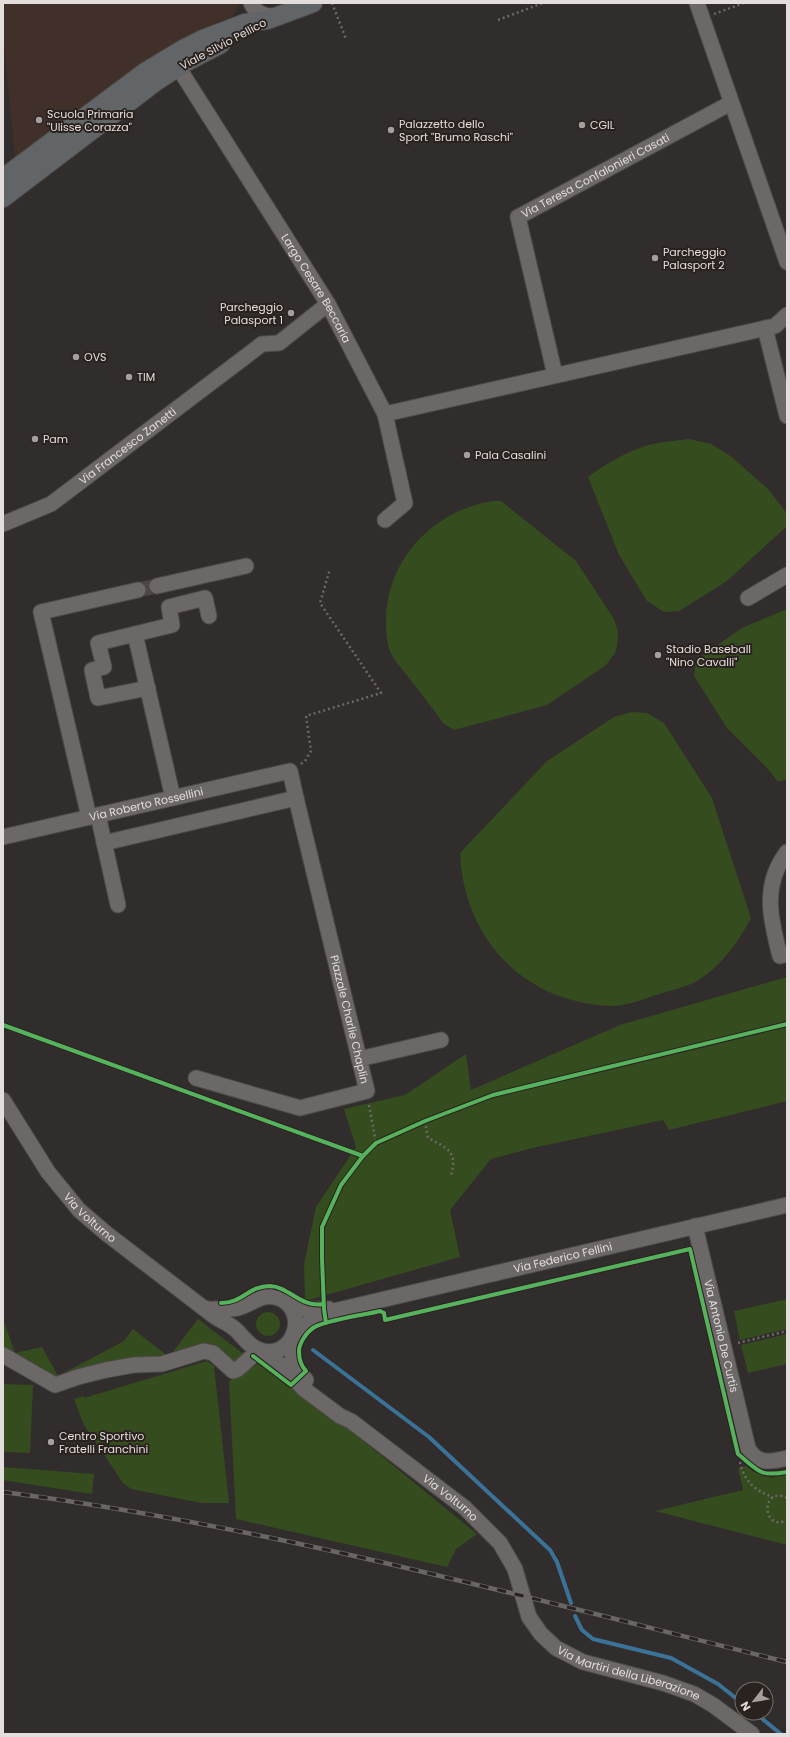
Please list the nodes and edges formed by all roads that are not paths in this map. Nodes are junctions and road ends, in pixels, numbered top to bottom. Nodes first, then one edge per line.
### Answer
1 (251, 3) edge
2 (313, 3) edge
3 (697, 3) edge
4 (275, 17) junction
5 (237, 26) junction
6 (178, 67) junction
7 (731, 103) junction
8 (3, 178) edge
9 (3, 198) edge
10 (787, 262) edge
11 (328, 304) junction
12 (787, 315) edge
13 (765, 328) junction
14 (555, 375) junction
15 (385, 414) junction
16 (787, 416) edge
17 (385, 520) dead end
18 (4, 521) edge
19 (246, 566) dead end
20 (787, 575) edge
21 (157, 586) tunnel mouth
22 (138, 590) tunnel mouth
23 (748, 598) dead end
24 (209, 616) dead end
25 (136, 634) junction
26 (148, 688) junction
27 (290, 771) joint
28 (173, 798) junction
29 (296, 798) junction
30 (93, 816) junction
31 (3, 837) edge
32 (104, 842) junction
33 (787, 852) edge
34 (118, 905) dead end
35 (787, 954) edge
36 (441, 1040) dead end
37 (359, 1059) junction
38 (196, 1078) dead end
39 (3, 1100) edge
40 (787, 1205) edge
41 (695, 1226) junction
42 (286, 1302) junction
43 (251, 1303) junction
44 (204, 1308) junction
45 (338, 1310) junction
46 (294, 1334) junction
47 (254, 1346) junction
48 (3, 1355) edge
49 (350, 1421) junction
50 (787, 1458) edge
51 (522, 1597) joint
52 (752, 1734) edge

1 - 4 street
1 - 5 street
2 - 4 main road, Viale Silvio Pellico
3 - 7 street
4 - 5 main road, Viale Silvio Pellico
4 - 6 main road, Viale Silvio Pellico
5 - 8 main road, Viale Silvio Pellico
6 - 9 main road, Viale Silvio Pellico
6 - 11 street, Largo Cesare Beccaria
7 - 10 street
7 - 14 street, Via Teresa Confalonieri Casati
11 - 15 street, Largo Cesare Beccaria
11 - 18 street, Via Francesco Zanetti
12 - 13 street
13 - 14 street
13 - 16 street
14 - 15 street
15 - 17 street, Largo Cesare Beccaria
19 - 21 street
20 - 23 street
22 - 30 street
24 - 25 street
25 - 26 street
25 - 26 street
26 - 28 street
27 - 28 street, Via Roberto Rossellini
27 - 29 street, Piazzale Charlie Chaplin
28 - 30 street, Via Roberto Rossellini
29 - 32 street
29 - 37 street, Piazzale Charlie Chaplin
30 - 31 street, Via Roberto Rossellini
30 - 32 street
32 - 34 street
33 - 35 street
36 - 37 street
37 - 38 street, Piazzale Charlie Chaplin
39 - 44 street, Via Volturno
40 - 41 street, Via Federico Fellini
41 - 45 street, Via Federico Fellini
41 - 50 street, Via Antonio De Curtis
42 - 43 street
42 - 45 street, Via Federico Fellini
42 - 46 street, Via Volturno
43 - 44 street
43 - 47 street
44 - 47 street, Via Volturno
45 - 46 street, Via Federico Fellini
46 - 47 street
46 - 49 street, Via Volturno
47 - 48 street
47 - 49 street, Via Volturno
49 - 51 street, Via Volturno
51 - 52 street, Via Martiri della Liberazione

